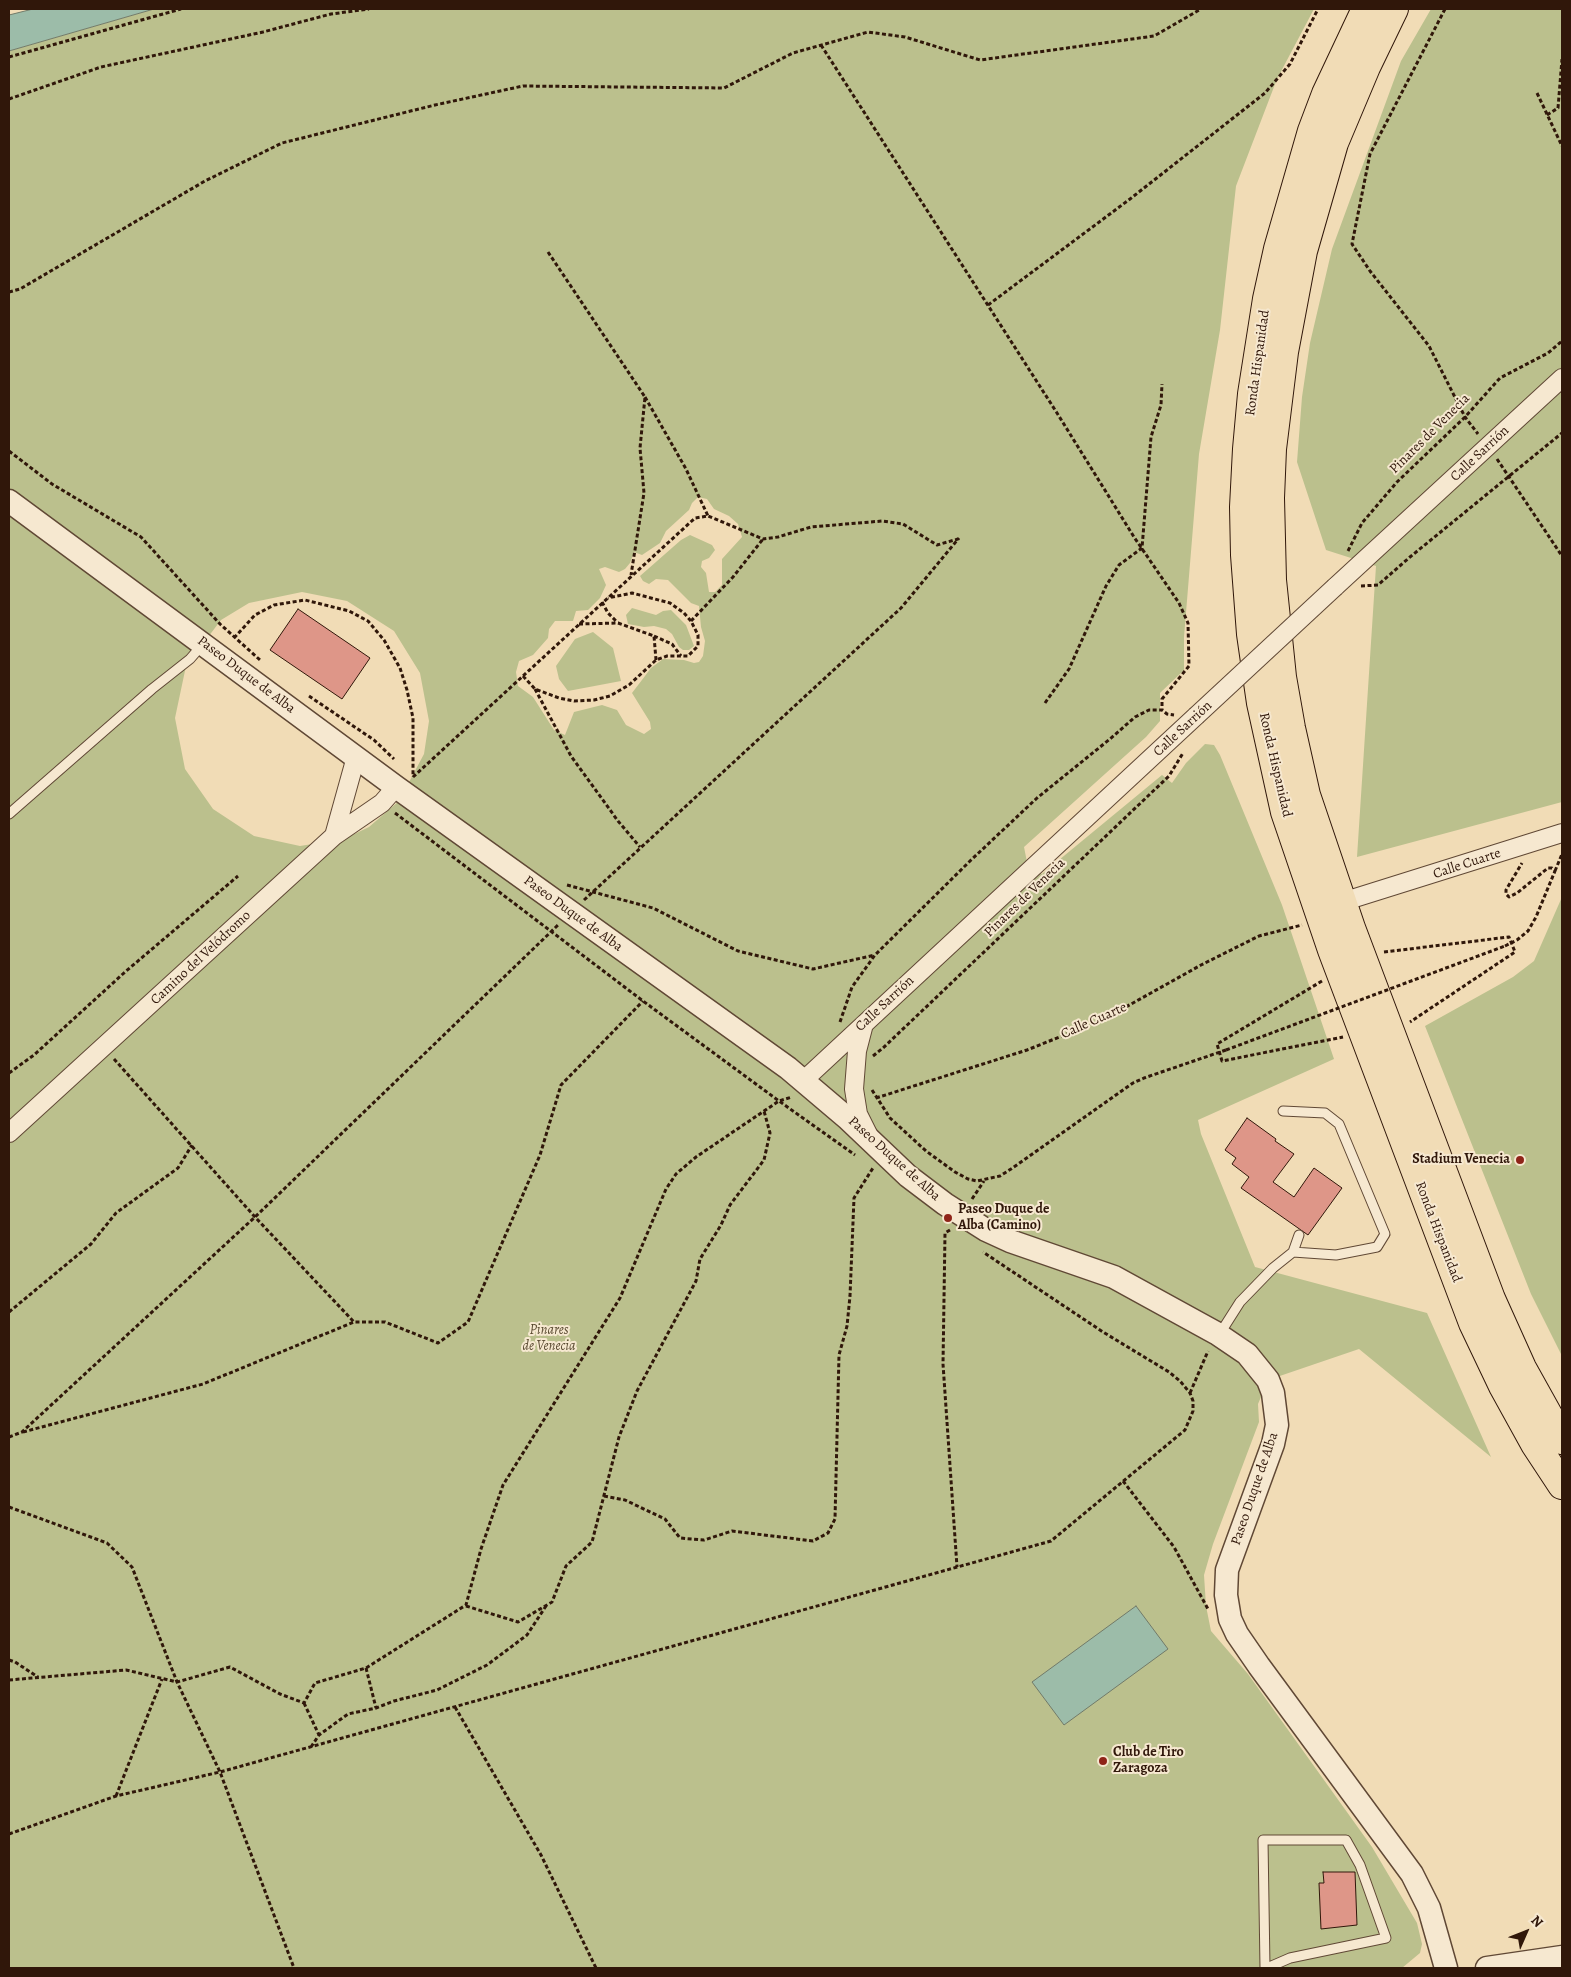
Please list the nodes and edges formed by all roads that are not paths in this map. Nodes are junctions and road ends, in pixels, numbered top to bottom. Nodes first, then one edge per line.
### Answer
1 (1366, 9) edge
2 (1394, 9) edge
3 (1562, 378) edge
4 (9, 500) edge
5 (212, 650) junction
6 (356, 757) junction
7 (399, 785) junction
8 (9, 814) edge
9 (1562, 833) edge
10 (334, 836) junction
11 (1342, 902) junction
12 (1312, 922) junction
13 (865, 1022) junction
14 (809, 1085) junction
15 (1283, 1111) dead end
16 (9, 1133) edge
17 (872, 1141) junction
18 (1300, 1235) dead end
19 (1293, 1252) junction
20 (1218, 1334) junction
21 (1562, 1440) edge
22 (1562, 1485) edge
23 (1562, 1957) edge
24 (1501, 1967) edge
25 (1266, 1968) edge
26 (1446, 1968) edge

1 - 12 highway, Ronda Hispanidad
2 - 11 highway, Ronda Hispanidad
3 - 13 street, Calle Sarrión, bridge
4 - 5 street, Paseo Duque de Alba
5 - 6 street, Paseo Duque de Alba
5 - 8 lane
6 - 7 street, Paseo Duque de Alba
6 - 10 street
7 - 10 street, Camino del Velódromo
7 - 14 street, Paseo Duque de Alba
9 - 11 street, Calle Cuarte
10 - 16 street, Camino del Velódromo
11 - 12 highway
11 - 21 highway, Ronda Hispanidad
12 - 22 highway, Ronda Hispanidad
13 - 14 street, Calle Sarrión
13 - 17 street
14 - 17 street, Paseo Duque de Alba
15 - 19 lane
17 - 20 street, Paseo Duque de Alba
18 - 19 lane
19 - 20 lane
20 - 26 street, Paseo Duque de Alba
23 - 24 street
25 - 25 lane

